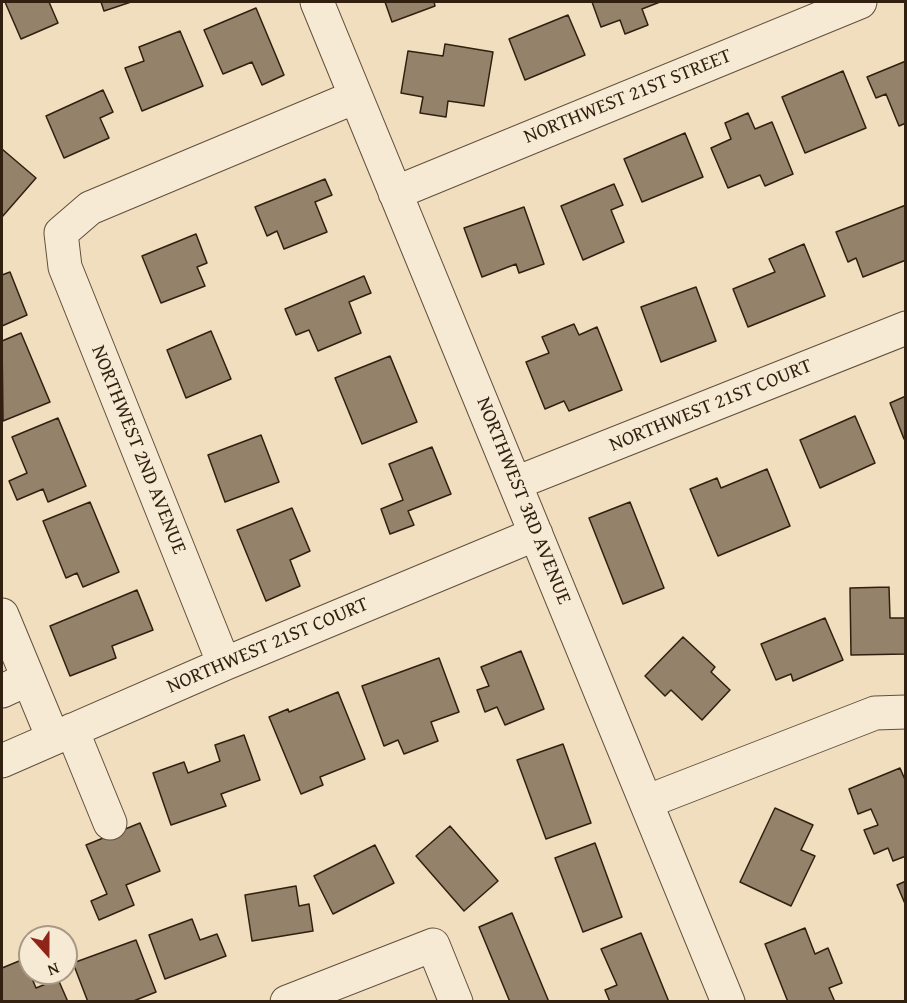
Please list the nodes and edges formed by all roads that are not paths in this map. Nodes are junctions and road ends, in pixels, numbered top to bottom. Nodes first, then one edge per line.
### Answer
1 (317, 2) edge
2 (860, 2) edge
3 (355, 97) junction
4 (395, 194) junction
5 (906, 328) edge
6 (516, 483) junction
7 (536, 534) junction
8 (2, 615) edge
9 (224, 664) junction
10 (15, 685) edge
11 (906, 712) edge
12 (62, 734) junction
13 (2, 761) edge
14 (646, 802) junction
15 (110, 823) dead end
16 (287, 1002) edge
17 (456, 1002) edge
18 (728, 1002) edge

1 - 3 street, NORTHWEST 3RD AVENUE
2 - 4 street, NORTHWEST 21ST STREET
3 - 4 street, NORTHWEST 3RD AVENUE
3 - 9 street, NORTHWEST 2ND AVENUE
4 - 6 street, NORTHWEST 3RD AVENUE
5 - 6 street, NORTHWEST 21ST COURT
6 - 7 street, NORTHWEST 3RD AVENUE
7 - 9 street, NORTHWEST 21ST COURT
7 - 14 street, NORTHWEST 3RD AVENUE
8 - 10 street
9 - 12 street, NORTHWEST 21ST COURT
10 - 12 street
11 - 14 street
12 - 13 street, NORTHWEST 21ST COURT
12 - 15 street
14 - 18 street, NORTHWEST 3RD AVENUE
16 - 17 street

